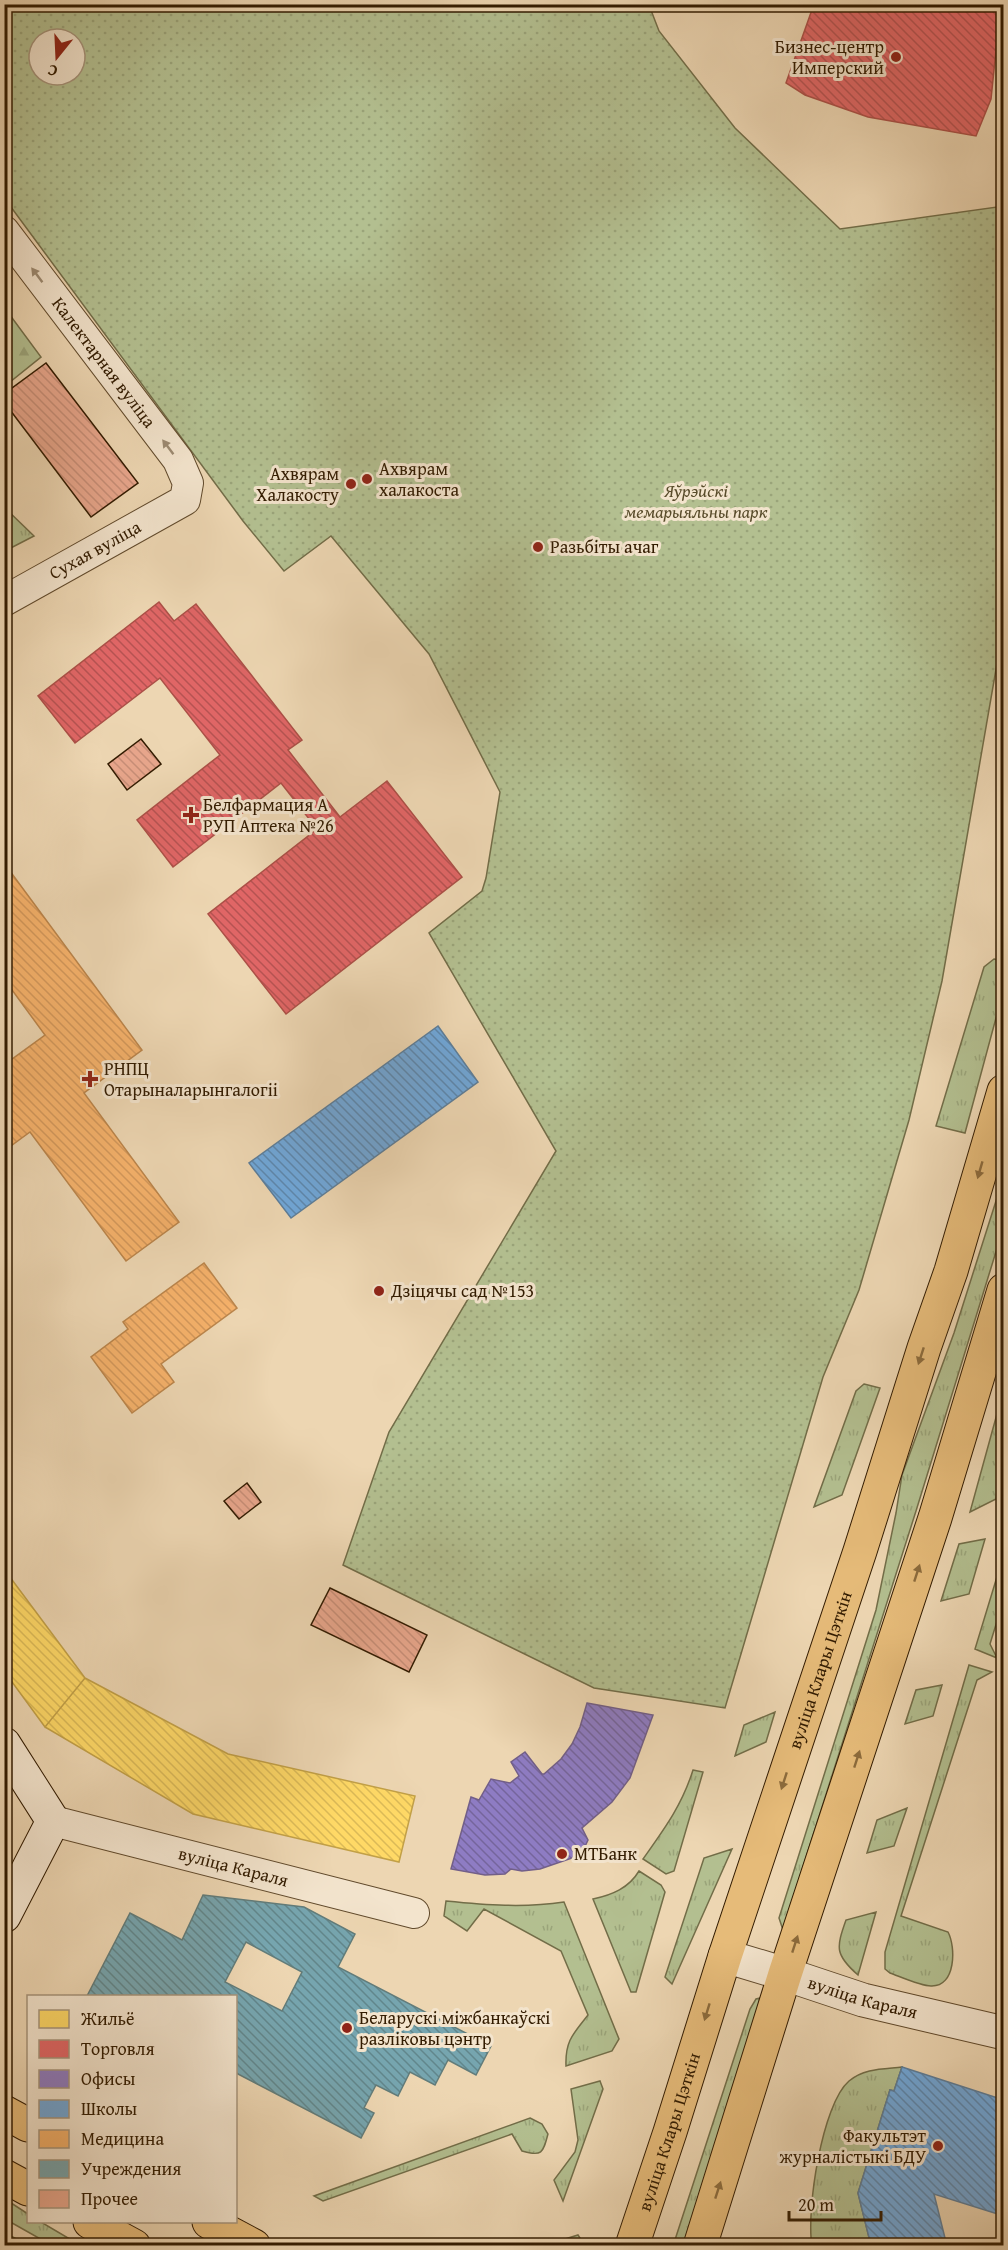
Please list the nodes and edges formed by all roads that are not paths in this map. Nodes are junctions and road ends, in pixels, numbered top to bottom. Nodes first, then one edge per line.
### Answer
1 (4, 231) edge
2 (185, 500) joint
3 (4, 601) edge
4 (1004, 1091) edge
5 (1004, 1290) edge
6 (4, 1744) edge
7 (53, 1821) junction
8 (414, 1913) dead end
9 (4, 1916) edge
10 (724, 1956) junction
11 (785, 1974) junction
12 (1004, 2033) edge
13 (4, 2112) edge
14 (27, 2124) edge
15 (4, 2176) edge
16 (27, 2188) edge
17 (92, 2223) edge
18 (211, 2223) edge
19 (134, 2246) edge
20 (254, 2246) edge
21 (632, 2246) edge
22 (700, 2246) edge

2 -> 1 street, Калектарная вуліца
2 - 3 street, Сухая вуліца
4 -> 10 main road, вуліца Клары Цэткін
11 -> 5 main road
6 - 7 street
7 - 8 street, вуліца Караля
7 - 9 street
10 - 11 street, вуліца Караля
10 -> 21 main road, вуліца Клары Цэткін
11 - 12 street, вуліца Караля
22 -> 11 main road
13 - 14 main road
15 - 16 main road
17 - 19 main road
18 - 20 main road

